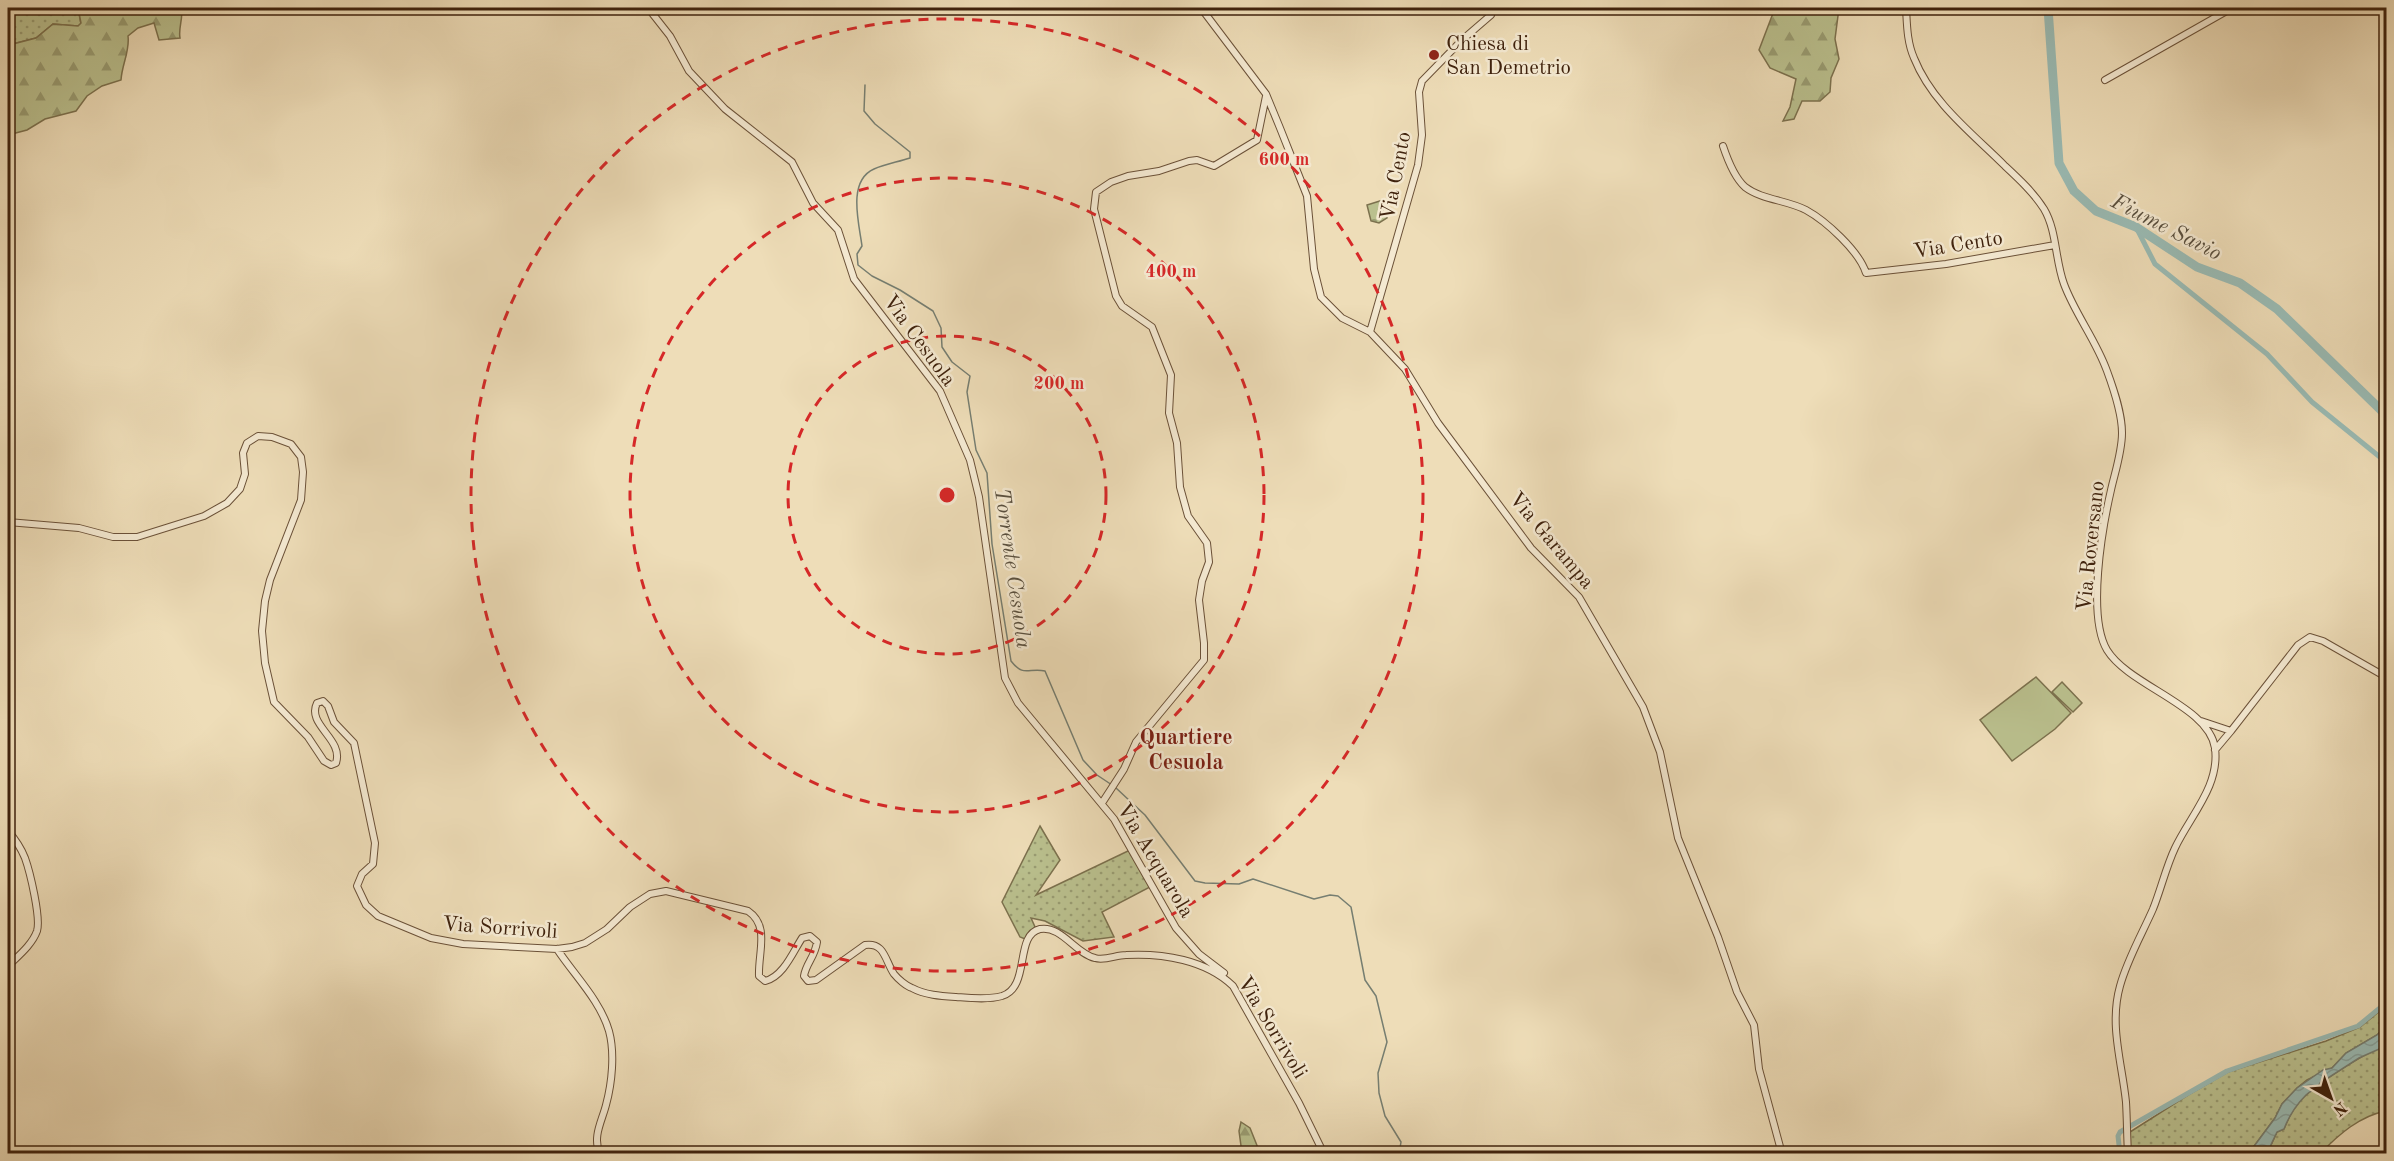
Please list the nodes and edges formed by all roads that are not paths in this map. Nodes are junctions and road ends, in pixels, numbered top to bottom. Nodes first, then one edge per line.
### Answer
1 (648, 8) edge
2 (1201, 8) edge
3 (1906, 8) edge
4 (2232, 8) edge
5 (2312, 8) edge
6 (2386, 8) edge
7 (1491, 15) dead end
8 (2105, 80) dead end
9 (1266, 94) junction
10 (1723, 146) dead end
11 (2055, 245) junction
12 (1370, 332) junction
13 (8, 522) edge
14 (2386, 677) edge
15 (2200, 720) junction
16 (2231, 731) junction
17 (2215, 750) junction
18 (1102, 803) junction
19 (8, 831) edge
20 (557, 949) junction
21 (8, 966) edge
22 (1233, 986) junction
23 (600, 1154) edge
24 (1324, 1154) edge
25 (1782, 1154) edge
26 (2128, 1154) edge

1 - 18 street, Via Cesuola
2 - 9 street, Via Garampa
3 - 11 street, Via Roversano
4 - 8 street
5 - 6 street
7 - 12 street, Via Cento
9 - 12 street, Via Garampa
9 - 18 street, Via Acquarola
10 - 11 street, Via Cento
11 - 15 street, Via Roversano
12 - 25 street, Via Garampa
13 - 20 street, Via Sorrivoli
14 - 16 street
15 - 16 street
15 - 17 street, Via Roversano
16 - 17 street
17 - 26 street
18 - 22 street, Via Acquarola
19 - 21 street
20 - 22 street, Via Sorrivoli
20 - 23 street
22 - 24 street, Via Sorrivoli

